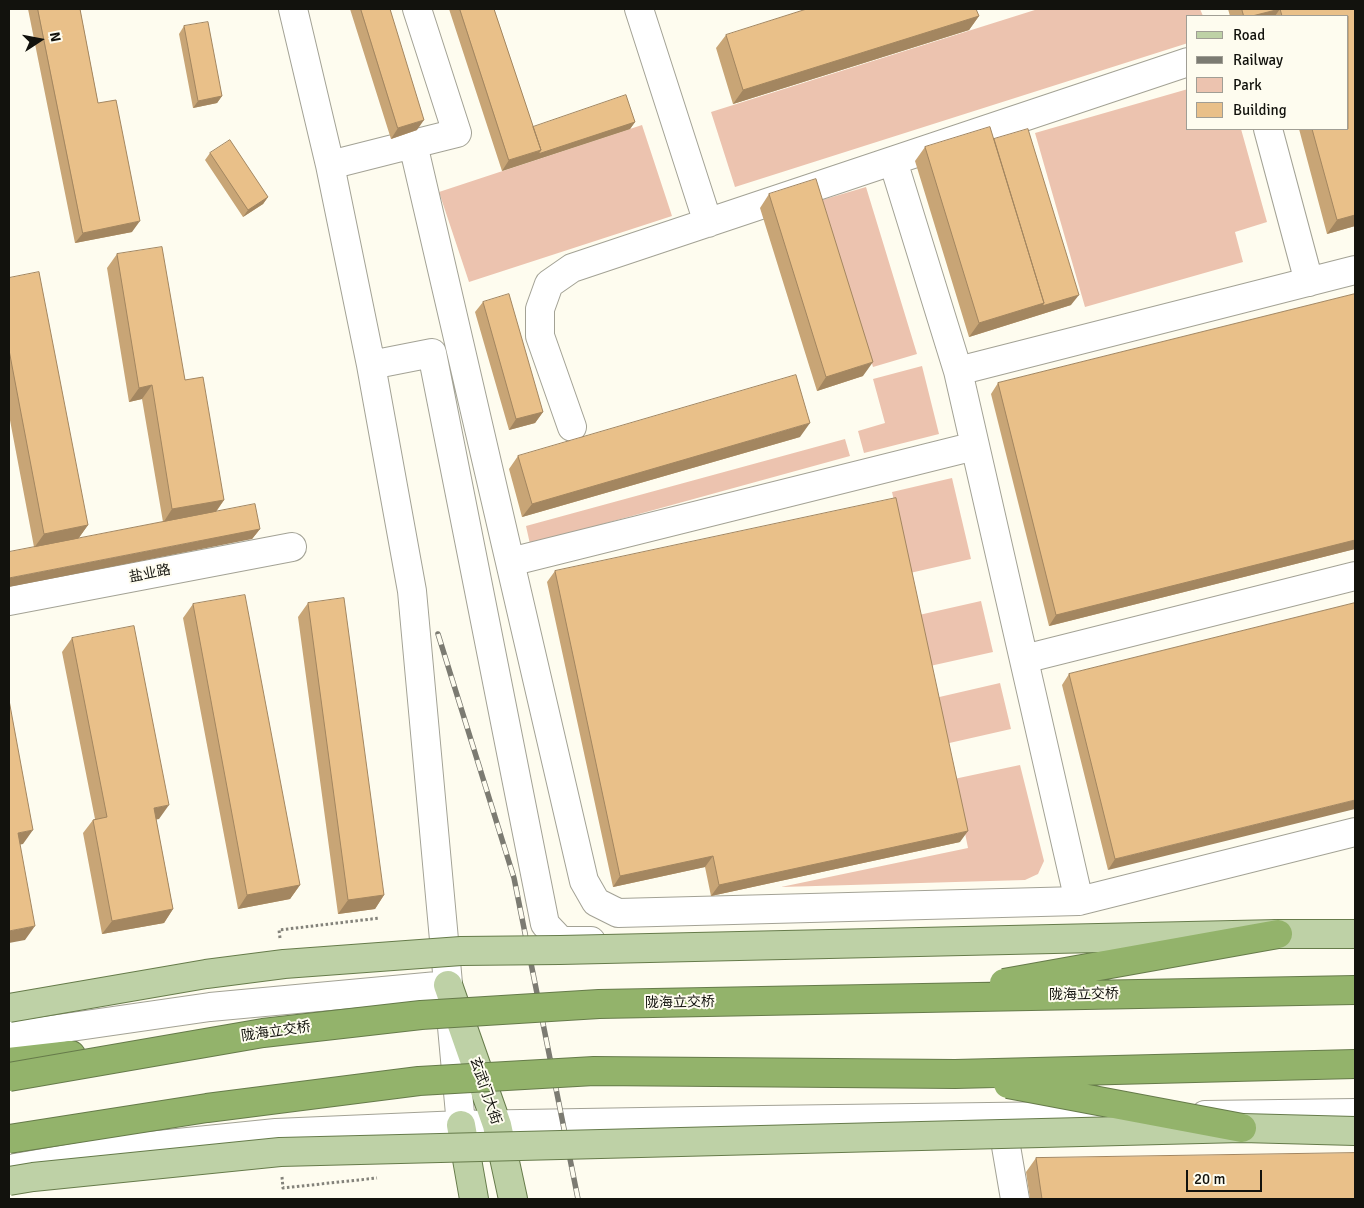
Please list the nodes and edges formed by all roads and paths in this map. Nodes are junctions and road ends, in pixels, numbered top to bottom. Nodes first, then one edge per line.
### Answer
1 (293, 9) edge
2 (417, 9) edge
3 (639, 9) edge
4 (1186, 63) edge
5 (1268, 130) edge
6 (413, 144) junction
7 (893, 161) junction
8 (330, 165) junction
9 (708, 223) junction
10 (1355, 270) edge
11 (1309, 282) junction
12 (371, 365) junction
13 (958, 371) junction
14 (572, 427) dead end
15 (975, 446) junction
16 (292, 547) dead end
17 (510, 562) junction
18 (1355, 576) edge
19 (9, 602) edge
20 (1024, 659) junction
21 (1355, 832) edge
22 (1079, 901) junction
23 (380, 918) edge
24 (279, 930) dead end
25 (1278, 934) junction
26 (1355, 934) edge
27 (1355, 938) edge
28 (1038, 940) junction
29 (448, 985) junction
30 (1355, 990) edge
31 (919, 999) junction
32 (9, 1008) edge
33 (264, 1033) junction
34 (9, 1036) edge
35 (9, 1062) edge
36 (1355, 1064) edge
37 (955, 1074) junction
38 (9, 1076) edge
39 (206, 1108) junction
40 (1355, 1113) edge
41 (1002, 1117) junction
42 (461, 1125) junction
43 (498, 1125) junction
44 (1242, 1128) junction
45 (1355, 1131) edge
46 (9, 1139) edge
47 (9, 1149) edge
48 (9, 1169) edge
49 (377, 1178) dead end
50 (9, 1181) edge
51 (283, 1188) dead end
52 (474, 1199) edge
53 (513, 1199) edge
54 (1015, 1199) edge

1 - 8 street
2 - 6 street
3 - 9 street
4 - 7 street
5 - 11 street
6 - 8 street
6 - 17 street
7 - 9 street
7 - 13 street
8 - 12 street
9 - 14 street
10 - 11 street
11 - 13 street
12 - 28 street
12 - 29 street
13 - 15 street
15 - 17 street
15 - 20 street
16 - 19 street, 盐业路
17 - 22 street
18 - 20 street
20 - 22 street
21 - 22 street
23 - 24 path
25 - 26 main road, bridge
25 - 28 main road, bridge
25 - 31 highway, bridge
27 - 28 street
28 - 32 main road, bridge
29 - 34 street
29 - 42 street
29 - 43 main road, 玄武门大街
30 - 31 highway, 陇海立交桥, bridge
31 - 33 highway, 陇海立交桥, bridge
33 - 35 highway, bridge
33 - 38 highway, 陇海立交桥, bridge
36 - 37 highway, bridge
37 - 39 highway, bridge
37 - 44 highway, bridge
39 - 46 highway, bridge
39 - 47 highway, bridge
40 - 41 street
41 - 43 street
41 - 54 street
42 - 43 street
42 - 48 street
42 - 52 main road
43 - 53 main road, 玄武门大街
44 - 45 main road, bridge
44 - 50 main road, bridge
49 - 51 path

